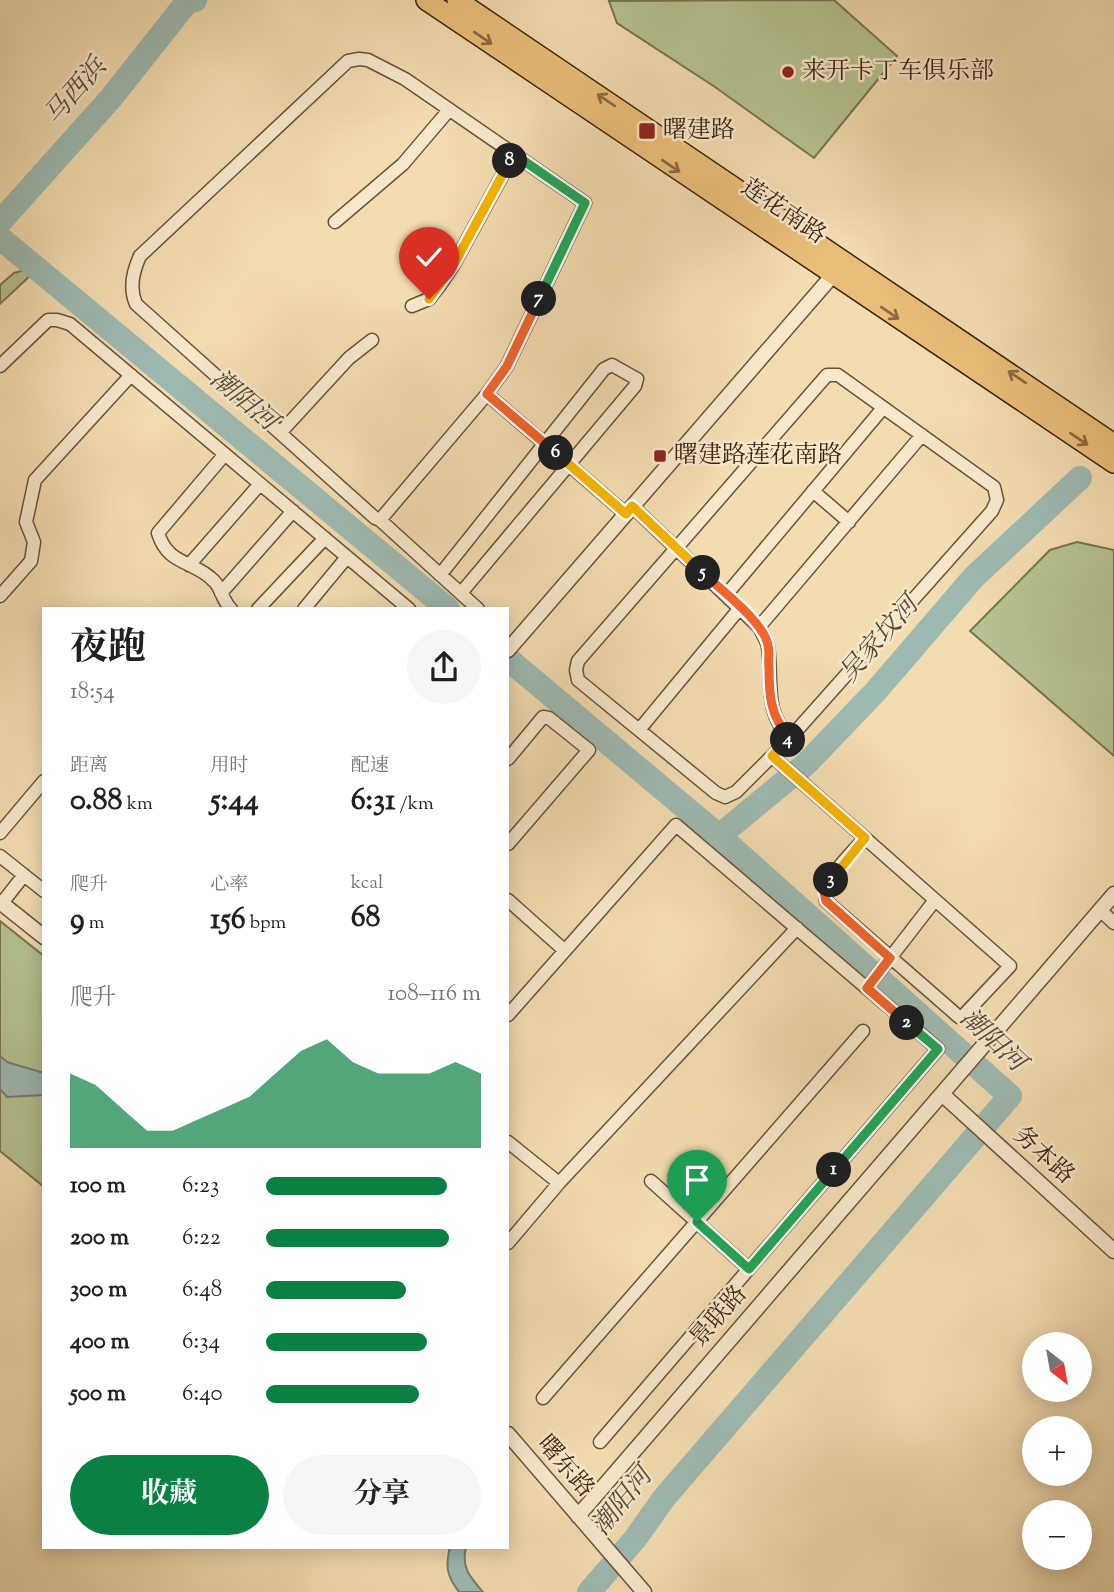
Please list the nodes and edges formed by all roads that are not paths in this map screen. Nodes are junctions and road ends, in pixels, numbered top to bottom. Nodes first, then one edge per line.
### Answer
1 (426, 0) edge
2 (457, 0) edge
3 (449, 110) junction
4 (514, 154) junction
5 (335, 222) dead end
6 (839, 268) junction
7 (412, 306) dead end
8 (372, 340) dead end
9 (0, 366) edge
10 (131, 375) junction
11 (487, 394) junction
12 (883, 408) junction
13 (280, 433) junction
14 (922, 435) junction
15 (544, 443) junction
16 (1114, 444) edge
17 (225, 454) junction
18 (1114, 463) edge
19 (570, 466) junction
20 (260, 484) junction
21 (813, 491) junction
22 (629, 510) junction
23 (293, 511) junction
24 (380, 520) junction
25 (849, 522) junction
26 (325, 538) junction
27 (677, 548) junction
28 (347, 557) junction
29 (188, 565) junction
30 (440, 575) junction
31 (221, 593) junction
32 (460, 593) junction
33 (726, 595) junction
34 (0, 596) edge
35 (229, 607) edge
36 (260, 607) edge
37 (306, 607) edge
38 (407, 607) edge
39 (476, 607) edge
40 (740, 608) junction
41 (759, 627) junction
42 (509, 649) edge
43 (639, 730) junction
44 (790, 737) junction
45 (772, 756) junction
46 (509, 759) edge
47 (42, 783) edge
48 (0, 833) edge
49 (865, 838) junction
50 (509, 843) edge
51 (0, 856) edge
52 (24, 875) junction
53 (42, 889) edge
54 (1114, 894) edge
55 (935, 900) junction
56 (509, 901) edge
57 (1, 902) edge
58 (1100, 911) junction
59 (1114, 923) edge
60 (797, 928) junction
61 (42, 935) edge
62 (564, 950) junction
63 (889, 960) junction
64 (867, 988) junction
65 (509, 1014) edge
66 (863, 1031) dead end
67 (942, 1094) junction
68 (509, 1143) edge
69 (651, 1181) dead end
70 (559, 1183) junction
71 (697, 1222) junction
72 (509, 1242) edge
73 (1114, 1251) edge
74 (749, 1269) junction
75 (543, 1398) dead end
76 (509, 1435) edge
77 (600, 1442) dead end
78 (578, 1516) junction
79 (644, 1592) edge

1 -> 6 main road, 莲花南路
6 -> 2 main road, 莲花南路
3 - 4 street
3 - 5 street
3 - 13 street
4 - 7 street
4 - 11 street
16 -> 6 main road, 莲花南路
6 -> 18 main road, 莲花南路
6 - 22 street
8 - 13 street
9 - 10 street
10 - 17 street
10 - 34 street
11 - 15 street
11 - 24 street
12 - 14 street
12 - 21 street
12 - 27 street
13 - 24 street
14 - 25 street
14 - 44 street
15 - 19 street
15 - 19 street
15 - 30 street
17 - 20 street
17 - 29 street
19 - 22 street
19 - 32 street
20 - 23 street
20 - 29 street
21 - 25 street
21 - 33 street
22 - 27 street
22 - 42 street
23 - 26 street
23 - 31 street
24 - 30 street
25 - 41 street
26 - 28 street
26 - 36 street
27 - 33 street
27 - 43 street
28 - 37 street
28 - 38 street
29 - 31 street
30 - 32 street
31 - 35 street
32 - 39 street
33 - 40 street
40 - 41 street
40 - 43 street
41 - 44 street
43 - 45 street
44 - 45 street
45 - 49 street
46 - 50 street
47 - 48 street
49 - 55 street
49 - 63 street
51 - 52 street
52 - 53 street
52 - 57 street
54 - 58 street, 景联路
55 - 63 street
55 - 63 street
56 - 62 street
57 - 61 street
58 - 59 street
58 - 67 street, 景联路
60 - 62 street
60 - 64 street
60 - 70 street
62 - 65 street
63 - 64 street
64 - 74 street
66 - 71 street
67 - 73 street, 务本路
67 - 78 street, 景联路
68 - 70 street
69 - 71 street
70 - 72 street
71 - 74 street
71 - 75 street
74 - 77 street
76 - 78 street, 曙东路
78 - 79 street, 曙东路

